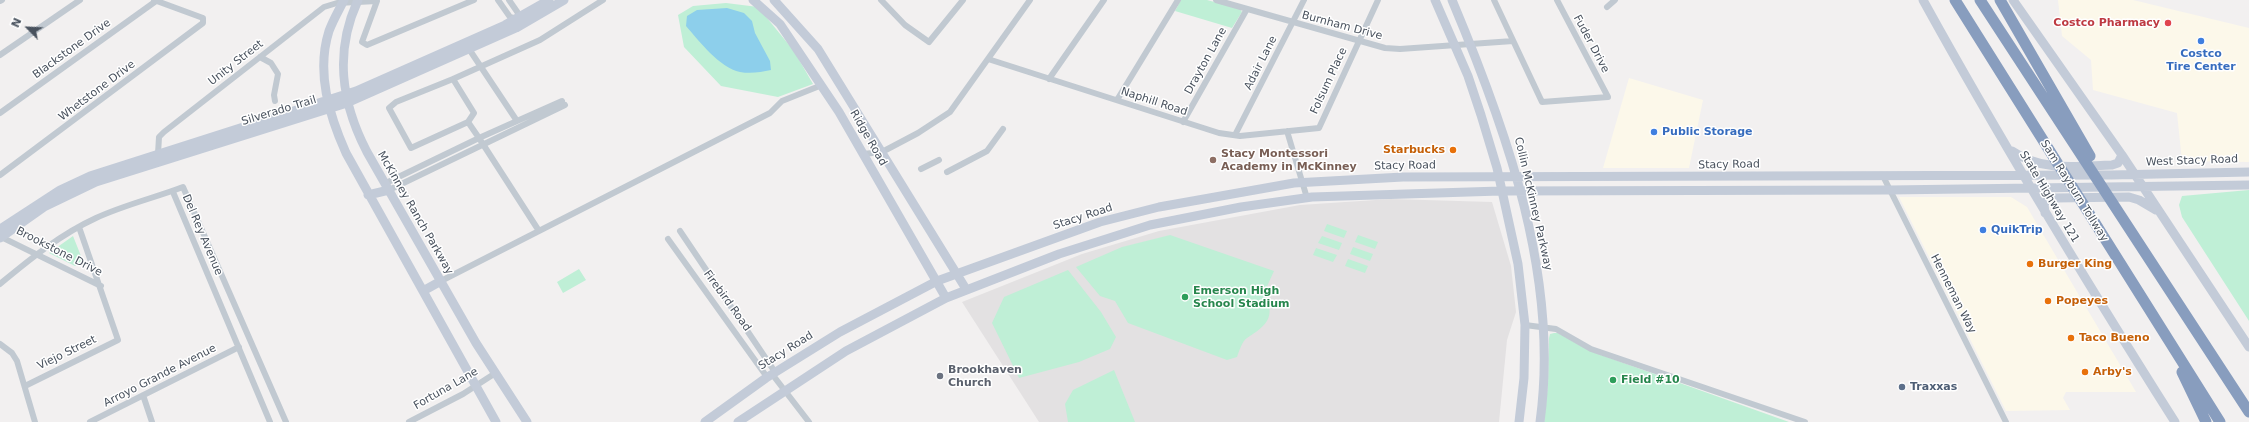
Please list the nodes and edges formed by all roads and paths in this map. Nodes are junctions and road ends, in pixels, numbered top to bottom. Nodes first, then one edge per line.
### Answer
1 (80, 0) edge
2 (155, 0) edge
3 (474, 0) edge
4 (498, 0) edge
5 (509, 0) edge
6 (549, 0) edge
7 (564, 0) edge
8 (603, 0) edge
9 (753, 0) edge
10 (774, 0) edge
11 (881, 0) edge
12 (961, 0) edge
13 (1030, 0) edge
14 (1104, 0) edge
15 (1178, 0) edge
16 (1216, 0) edge
17 (1304, 0) edge
18 (1378, 0) edge
19 (1435, 0) edge
20 (1452, 0) edge
21 (1494, 0) edge
22 (1557, 0) edge
23 (1615, 0) edge
24 (1923, 0) edge
25 (1948, 0) edge
26 (1955, 0) edge
27 (1980, 0) edge
28 (2000, 0) edge
29 (2012, 0) edge
30 (343, 1) edge
31 (357, 1) edge
32 (1229, 2) edge
33 (1607, 7) dead end
34 (1246, 9) junction
35 (1964, 14) junction
36 (517, 19) junction
37 (792, 19) junction
38 (1293, 22) junction
39 (780, 24) junction
40 (1358, 41) junction
41 (1513, 41) junction
42 (1471, 43) junction
43 (1454, 45) junction
44 (467, 46) junction
45 (0, 55) edge
46 (260, 57) junction
47 (988, 59) junction
48 (481, 67) junction
49 (453, 79) junction
50 (837, 79) junction
51 (1049, 79) junction
52 (822, 86) junction
53 (345, 94) junction
54 (327, 100) junction
55 (1116, 100) junction
56 (276, 101) dead end
57 (347, 103) junction
58 (328, 109) junction
59 (0, 113) edge
60 (517, 121) junction
61 (468, 122) junction
62 (1183, 122) junction
63 (1319, 128) joint
64 (1003, 129) dead end
65 (1288, 131) junction
66 (1234, 135) junction
67 (479, 138) junction
68 (483, 144) junction
69 (2005, 145) junction
70 (882, 152) junction
71 (2084, 153) junction
72 (863, 154) junction
73 (2122, 155) junction
74 (158, 157) junction
75 (939, 160) dead end
76 (921, 169) dead end
77 (947, 172) dead end
78 (2249, 172) edge
79 (1, 173) edge
80 (2022, 175) junction
81 (2135, 175) junction
82 (1883, 176) junction
83 (1709, 177) junction
84 (1498, 178) junction
85 (1517, 178) junction
86 (1303, 183) junction
87 (2249, 185) edge
88 (387, 187) junction
89 (2143, 187) junction
90 (2031, 189) junction
91 (1500, 190) junction
92 (1714, 190) junction
93 (1890, 190) junction
94 (1520, 191) junction
95 (173, 192) junction
96 (368, 195) junction
97 (1308, 198) junction
98 (2158, 210) junction
99 (1144, 211) junction
100 (2045, 213) junction
101 (1150, 225) junction
102 (79, 228) junction
103 (539, 231) junction
104 (680, 231) dead end
105 (0, 235) edge
106 (668, 239) dead end
107 (37, 254) junction
108 (956, 274) junction
109 (441, 281) junction
110 (937, 281) junction
111 (0, 284) edge
112 (101, 286) junction
113 (966, 290) junction
114 (422, 291) junction
115 (946, 298) junction
116 (1525, 325) junction
117 (1544, 327) junction
118 (2162, 330) junction
119 (118, 340) joint
120 (0, 344) edge
121 (239, 347) junction
122 (2249, 347) edge
123 (494, 374) junction
124 (772, 374) junction
125 (25, 386) junction
126 (475, 386) junction
127 (784, 390) junction
128 (143, 395) junction
129 (2249, 412) edge
130 (35, 422) edge
131 (90, 422) edge
132 (152, 422) edge
133 (270, 422) edge
134 (286, 422) edge
135 (409, 422) edge
136 (496, 422) edge
137 (527, 422) edge
138 (705, 422) edge
139 (738, 422) edge
140 (808, 422) edge
141 (1519, 422) edge
142 (1540, 422) edge
143 (1805, 422) edge
144 (2006, 422) edge
145 (2175, 422) edge
146 (2206, 422) edge
147 (2220, 422) edge

1 - 45 street
2 - 59 street, Blackstone Drive
2 - 79 street, Whetstone Drive
3 - 31 street, Unity Street
4 - 36 street
5 - 36 street
6 - 36 main road
7 - 44 main road, Silverado Trail
8 - 48 street
9 - 39 main road, Ridge Road
10 - 37 main road, Ridge Road
11 - 12 street
13 - 47 street
14 - 51 street
15 - 55 street
16 - 32 street, Burnham Drive
17 - 38 street, Adair Lane
18 - 40 street, Folsum Place
19 - 43 main road
20 - 42 main road, Collin McKinney Parkway
21 - 41 street
22 - 41 street, Fuder Drive
23 - 33 street
24 - 69 main road, State Highway 121
25 - 35 highway
26 - 35 highway, Sam Rayburn Tollway
27 - 71 highway
28 - 71 highway
29 - 73 main road
30 - 31 street, Unity Street
30 - 46 street, Unity Street
30 - 54 main road
31 - 53 main road, McKinney Ranch Parkway
32 - 34 street, Burnham Drive
34 - 38 street, Burnham Drive
34 - 62 street, Drayton Lane
35 - 118 highway, Sam Rayburn Tollway
36 - 44 main road
37 - 39 main road
37 - 50 main road, Ridge Road
38 - 40 street, Burnham Drive
38 - 66 street, Adair Lane
39 - 52 main road, Ridge Road
40 - 43 street, Burnham Drive
40 - 63 street, Folsum Place
41 - 42 street, Burnham Drive
42 - 43 street, Burnham Drive
42 - 85 main road, Collin McKinney Parkway
43 - 84 main road
44 - 48 street
44 - 53 main road, Silverado Trail
44 - 57 main road, Silverado Trail
46 - 56 street
46 - 74 street, Unity Street
47 - 51 street, Naphill Road
47 - 70 street
48 - 49 street
48 - 60 street
49 - 61 street
49 - 61 street
50 - 52 main road
50 - 70 main road, Ridge Road
51 - 55 street, Naphill Road
52 - 72 main road, Ridge Road
52 - 103 street
53 - 54 main road, Silverado Trail
53 - 57 main road, McKinney Ranch Parkway
54 - 58 main road
54 - 74 main road, Silverado Trail
55 - 62 street, Naphill Road
57 - 58 main road, Silverado Trail
57 - 88 main road, McKinney Ranch Parkway
58 - 74 main road, Silverado Trail
58 - 96 main road
60 - 67 street
60 - 68 street
61 - 67 street
62 - 66 street, Naphill Road
63 - 65 street, Naphill Road
64 - 77 street
65 - 66 street, Naphill Road
65 - 86 street
67 - 68 street
67 - 88 street
68 - 88 street
68 - 103 street
69 - 73 main road
69 - 80 main road, State Highway 121
70 - 72 street
70 - 108 main road, Ridge Road
71 - 129 highway
72 - 110 main road, Ridge Road
73 - 81 main road
74 - 105 main road, Silverado Trail
75 - 76 street
78 - 81 main road, West Stacy Road
80 - 81 main road, Stacy Road
80 - 82 main road, Stacy Road
80 - 90 main road, State Highway 121
81 - 89 main road
82 - 83 main road, Stacy Road
82 - 93 street, Henneman Way
83 - 85 main road, Stacy Road
83 - 92 main road
84 - 85 main road, Stacy Road
84 - 86 main road, Stacy Road
84 - 91 main road
85 - 94 main road, Collin McKinney Parkway
86 - 97 street
86 - 99 main road, Stacy Road
87 - 89 main road
88 - 96 main road
88 - 109 main road, McKinney Ranch Parkway
89 - 90 main road
89 - 98 main road
90 - 93 main road
90 - 100 main road, State Highway 121
91 - 94 main road
91 - 97 main road
91 - 116 main road
92 - 93 main road
92 - 94 main road
93 - 144 street, Henneman Way
94 - 117 main road, Collin McKinney Parkway
95 - 102 street
95 - 121 street, Del Rey Avenue
95 - 134 street, Del Rey Avenue
96 - 114 main road
97 - 101 main road
98 - 100 main road
98 - 122 main road
99 - 101 main road
99 - 108 main road, Stacy Road
100 - 145 main road, State Highway 121
101 - 113 main road
102 - 107 street
102 - 112 street
103 - 109 street
104 - 124 street, Firebird Road
105 - 107 street, Brookstone Drive
106 - 124 street, Firebird Road
107 - 111 street
107 - 112 street, Brookstone Drive
108 - 110 main road, Stacy Road
108 - 113 main road, Ridge Road
109 - 114 main road
109 - 123 main road, McKinney Ranch Parkway
110 - 115 main road, Ridge Road
110 - 124 main road, Stacy Road
112 - 119 street, Brookstone Drive
113 - 115 main road
114 - 126 main road
115 - 127 main road
116 - 117 street
116 - 141 main road
117 - 142 main road, Collin McKinney Parkway
117 - 143 street
118 - 146 highway
118 - 147 highway, Sam Rayburn Tollway
119 - 125 street, Viejo Street
120 - 125 street
121 - 128 street, Arroyo Grande Avenue
121 - 133 street, Del Rey Avenue
123 - 126 street, Fortuna Lane
123 - 137 main road, McKinney Ranch Parkway
124 - 127 street, Firebird Road
124 - 138 main road, Stacy Road
125 - 130 street
126 - 135 street, Fortuna Lane
126 - 136 main road
127 - 139 main road
127 - 140 street, Firebird Road
128 - 131 street, Arroyo Grande Avenue
128 - 132 street

